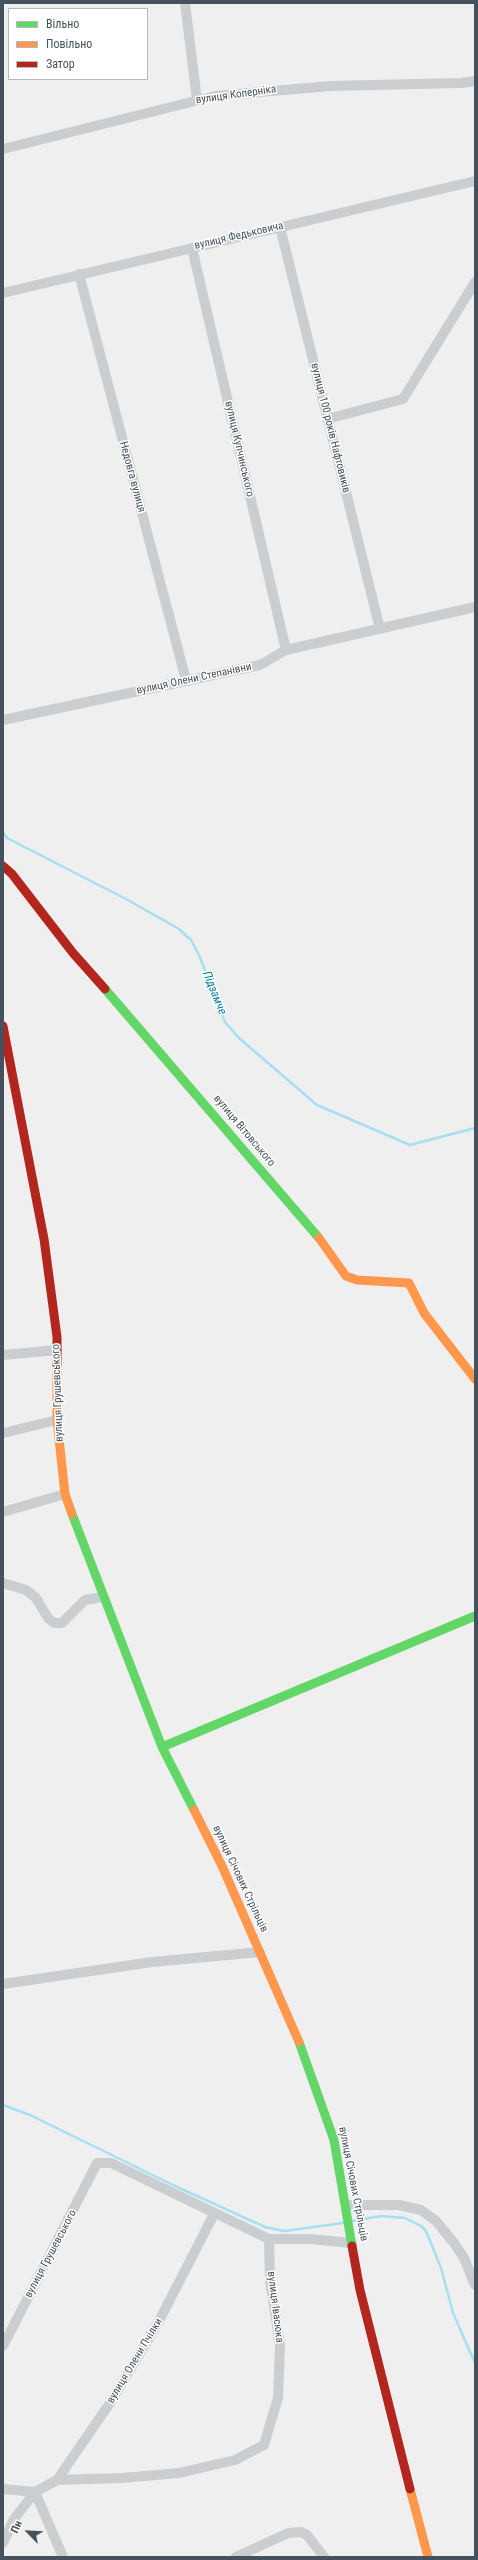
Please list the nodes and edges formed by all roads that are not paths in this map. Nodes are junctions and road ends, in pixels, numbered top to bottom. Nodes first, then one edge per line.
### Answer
1 (185, 3) edge
2 (475, 81) edge
3 (197, 100) junction
4 (3, 149) edge
5 (475, 181) edge
6 (280, 227) junction
7 (192, 248) junction
8 (79, 274) junction
9 (475, 282) edge
10 (3, 294) edge
11 (327, 419) junction
12 (475, 607) edge
13 (380, 629) junction
14 (286, 650) junction
15 (186, 680) junction
16 (3, 720) edge
17 (3, 866) edge
18 (3, 1026) edge
19 (57, 1350) junction
20 (3, 1356) edge
21 (475, 1379) edge
22 (57, 1420) junction
23 (3, 1433) edge
24 (65, 1494) junction
25 (3, 1512) edge
26 (3, 1583) edge
27 (102, 1597) junction
28 (475, 1616) edge
29 (162, 1746) junction
30 (260, 1952) junction
31 (3, 1984) edge
32 (346, 2205) junction
33 (214, 2214) junction
34 (269, 2239) junction
35 (352, 2243) junction
36 (475, 2285) edge
37 (3, 2346) edge
38 (57, 2480) junction
39 (3, 2489) edge
40 (35, 2492) junction
41 (3, 2543) edge
42 (63, 2557) edge
43 (236, 2557) edge
44 (324, 2557) edge
45 (428, 2557) edge

1 - 3 street
2 - 3 street, вулиця Коперніка
3 - 4 street, вулиця Коперніка
5 - 6 street, вулиця Федьковича
6 - 7 street, вулиця Федьковича
6 - 11 street, вулиця 100 років Нафтовиків
7 - 8 street, вулиця Федьковича
7 - 14 street, вулиця Купчинського
8 - 10 street, вулиця Федьковича
8 - 15 street, Недовга вулиця
9 - 11 street
11 - 13 street, вулиця 100 років Нафтовиків
12 - 13 street, вулиця Олени Степанівни
13 - 14 street, вулиця Олени Степанівни
14 - 15 street, вулиця Олени Степанівни
15 - 16 street, вулиця Олени Степанівни
17 - 21 street, вулиця Вітовського
18 - 19 street, вулиця Грушевського
19 - 20 street
19 - 22 street, вулиця Грушевського
22 - 23 street
22 - 24 street, вулиця Грушевського
24 - 25 street
24 - 27 street, вулиця Грушевського
26 - 27 street
27 - 29 street, вулиця Грушевського
28 - 29 street
29 - 30 street, вулиця Січових Стрільців
30 - 31 street
30 - 32 street, вулиця Січових Стрільців
32 - 35 street, вулиця Січових Стрільців
32 - 36 street
33 - 34 street
33 - 37 street, вулиця Грушевського
33 - 38 street, вулиця Олени Пчілки
34 - 35 street
34 - 38 street, вулиця Івасюка
35 - 45 street, вулиця Січових Стрільців
38 - 40 street, вулиця Олени Пчілки
39 - 40 street
40 - 41 street
40 - 42 street
43 - 44 street

